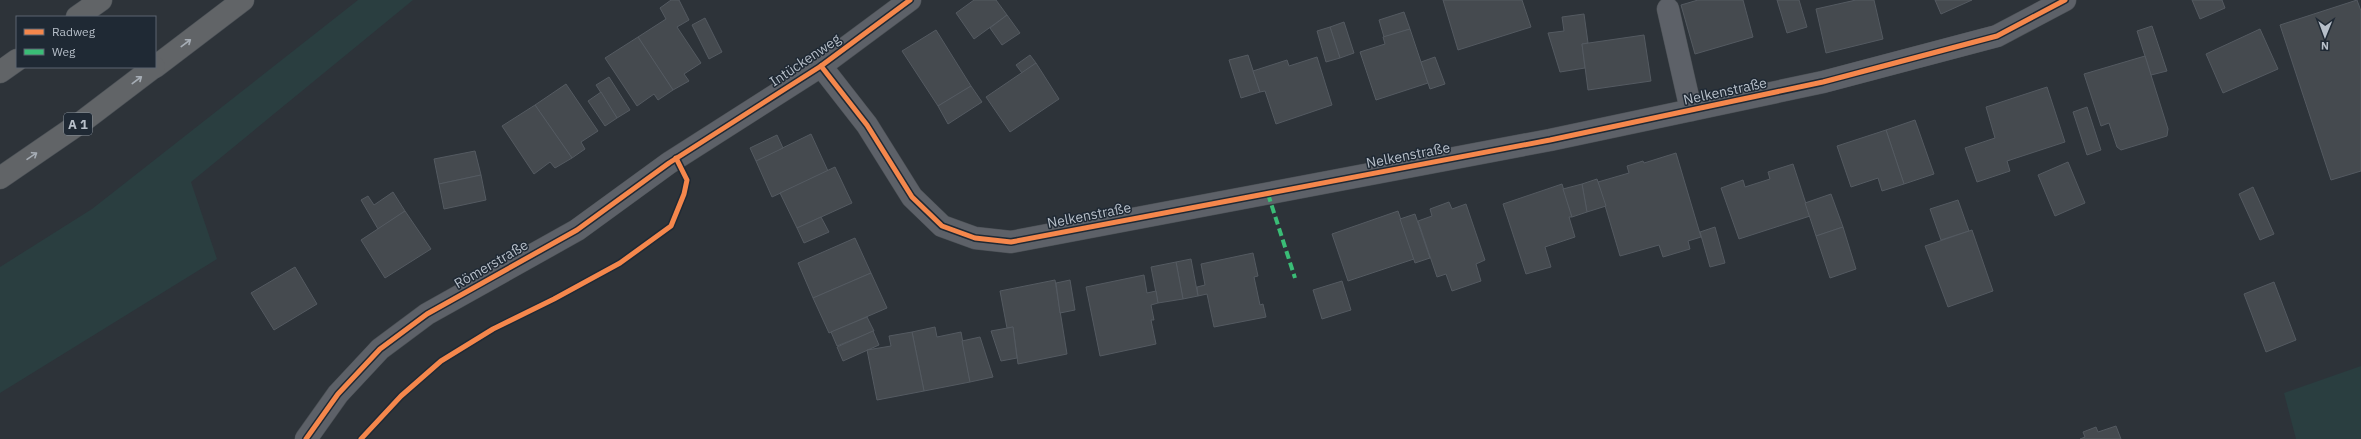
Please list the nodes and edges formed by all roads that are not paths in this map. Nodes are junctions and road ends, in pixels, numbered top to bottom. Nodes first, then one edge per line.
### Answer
1 (101, 0) edge
2 (243, 0) edge
3 (910, 0) edge
4 (2065, 0) edge
5 (1668, 9) dead end
6 (78, 16) edge
7 (16, 61) edge
8 (156, 66) edge
9 (821, 66) junction
10 (154, 68) edge
11 (0, 72) edge
12 (1691, 110) junction
13 (711, 136) joint
14 (0, 178) edge
15 (306, 439) edge

1 - 6 highway
8 -> 2 highway, A 1
3 - 9 street, Intückenweg
4 - 12 street, Nelkenstraße
5 - 12 street
7 - 11 highway
9 - 12 street, Nelkenstraße
9 - 13 street, Intückenweg
14 -> 10 highway, A 1
13 - 15 street, Römerstraße

